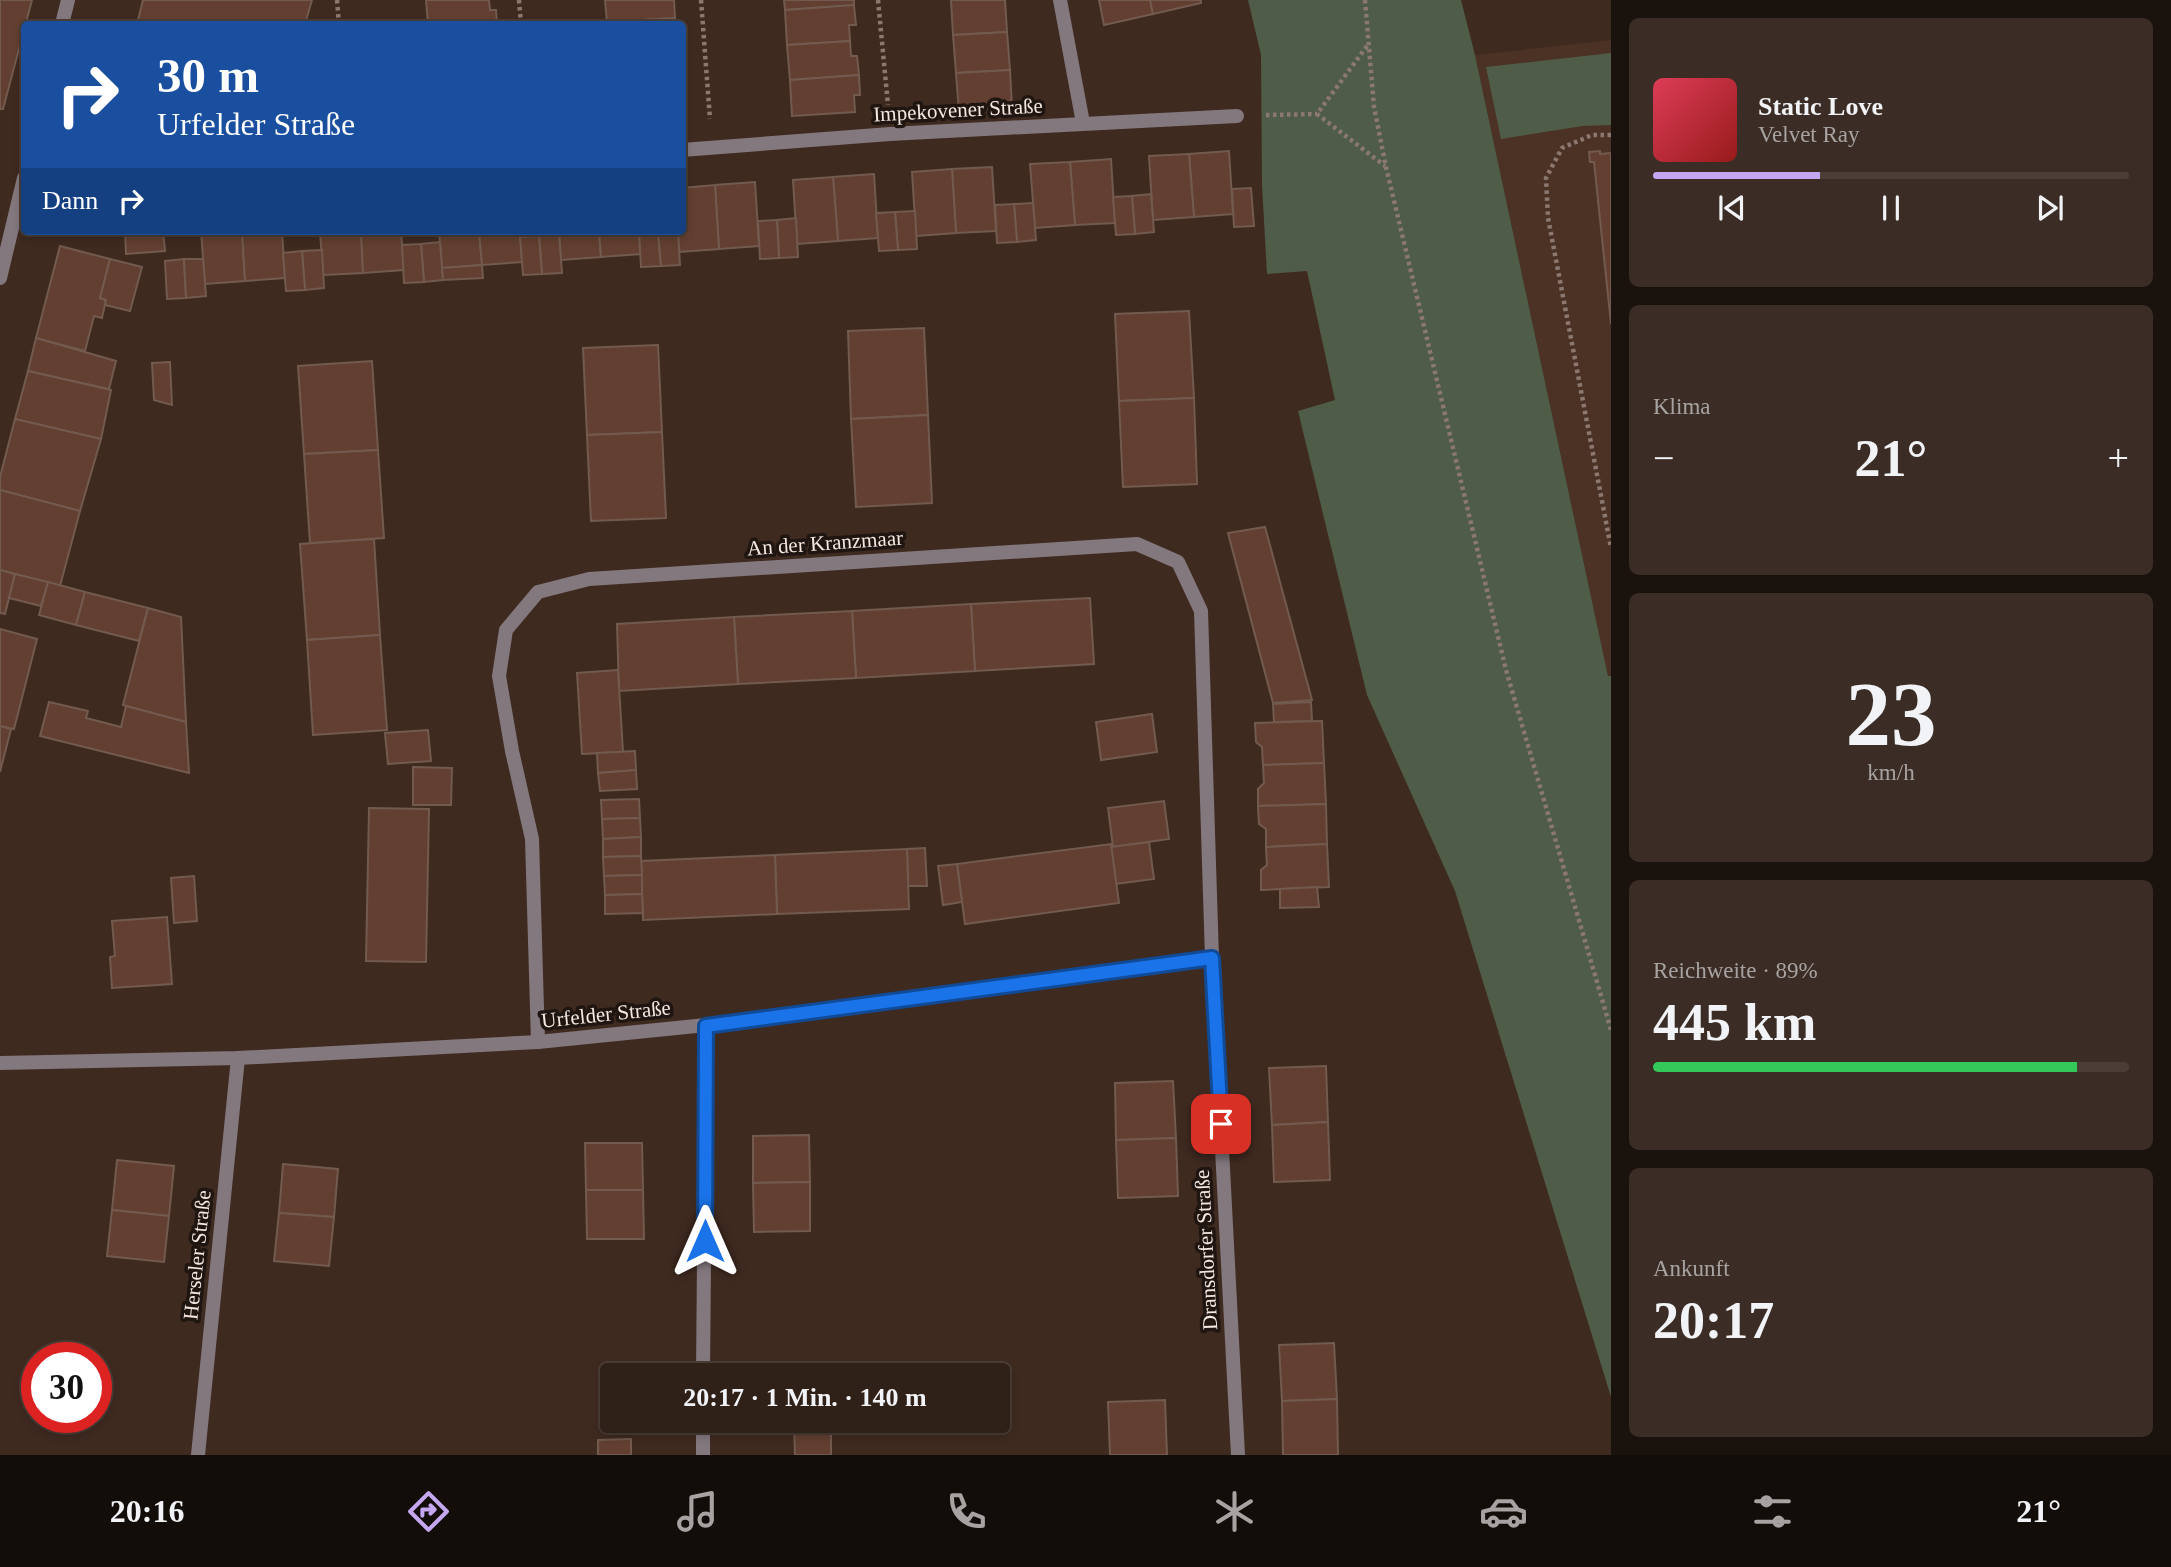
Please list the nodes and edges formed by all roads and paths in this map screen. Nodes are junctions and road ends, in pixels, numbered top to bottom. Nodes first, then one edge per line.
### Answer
1 (68, 0) edge
2 (337, 0) edge
3 (519, 0) edge
4 (701, 0) edge
5 (878, 0) edge
6 (1060, 0) edge
7 (1365, 0) edge
8 (63, 21) edge
9 (339, 21) edge
10 (521, 21) edge
11 (1367, 45) junction
12 (1318, 114) junction
13 (1254, 115) dead end
14 (1237, 116) dead end
15 (1083, 123) junction
16 (890, 134) junction
17 (1611, 135) edge
18 (712, 148) junction
19 (686, 150) edge
20 (1386, 167) junction
21 (21, 190) edge
22 (0, 278) edge
23 (1611, 548) edge
24 (1212, 958) junction
25 (706, 1026) junction
26 (1611, 1030) edge
27 (538, 1042) junction
28 (238, 1058) junction
29 (0, 1063) edge
30 (704, 1363) edge
31 (703, 1433) edge
32 (198, 1455) edge
33 (703, 1455) edge
34 (1238, 1455) edge

1 - 8 street
2 - 9 path
3 - 10 path
4 - 18 path
5 - 16 path
6 - 15 street
7 - 11 path
11 - 12 path
11 - 20 path
12 - 13 path
12 - 20 path
14 - 15 street, Impekovener Straße
15 - 16 street, Impekovener Straße
16 - 18 street, Impekovener Straße
17 - 23 path
18 - 19 street, Impekovener Straße
20 - 26 path
21 - 22 street
24 - 25 street, Urfelder Straße
24 - 27 street, An der Kranzmaar
24 - 34 street, Dransdorfer Straße
25 - 27 street, Urfelder Straße
25 - 30 street
27 - 28 street, Urfelder Straße
28 - 29 street, Urfelder Straße
28 - 32 street, Herseler Straße
31 - 33 street

